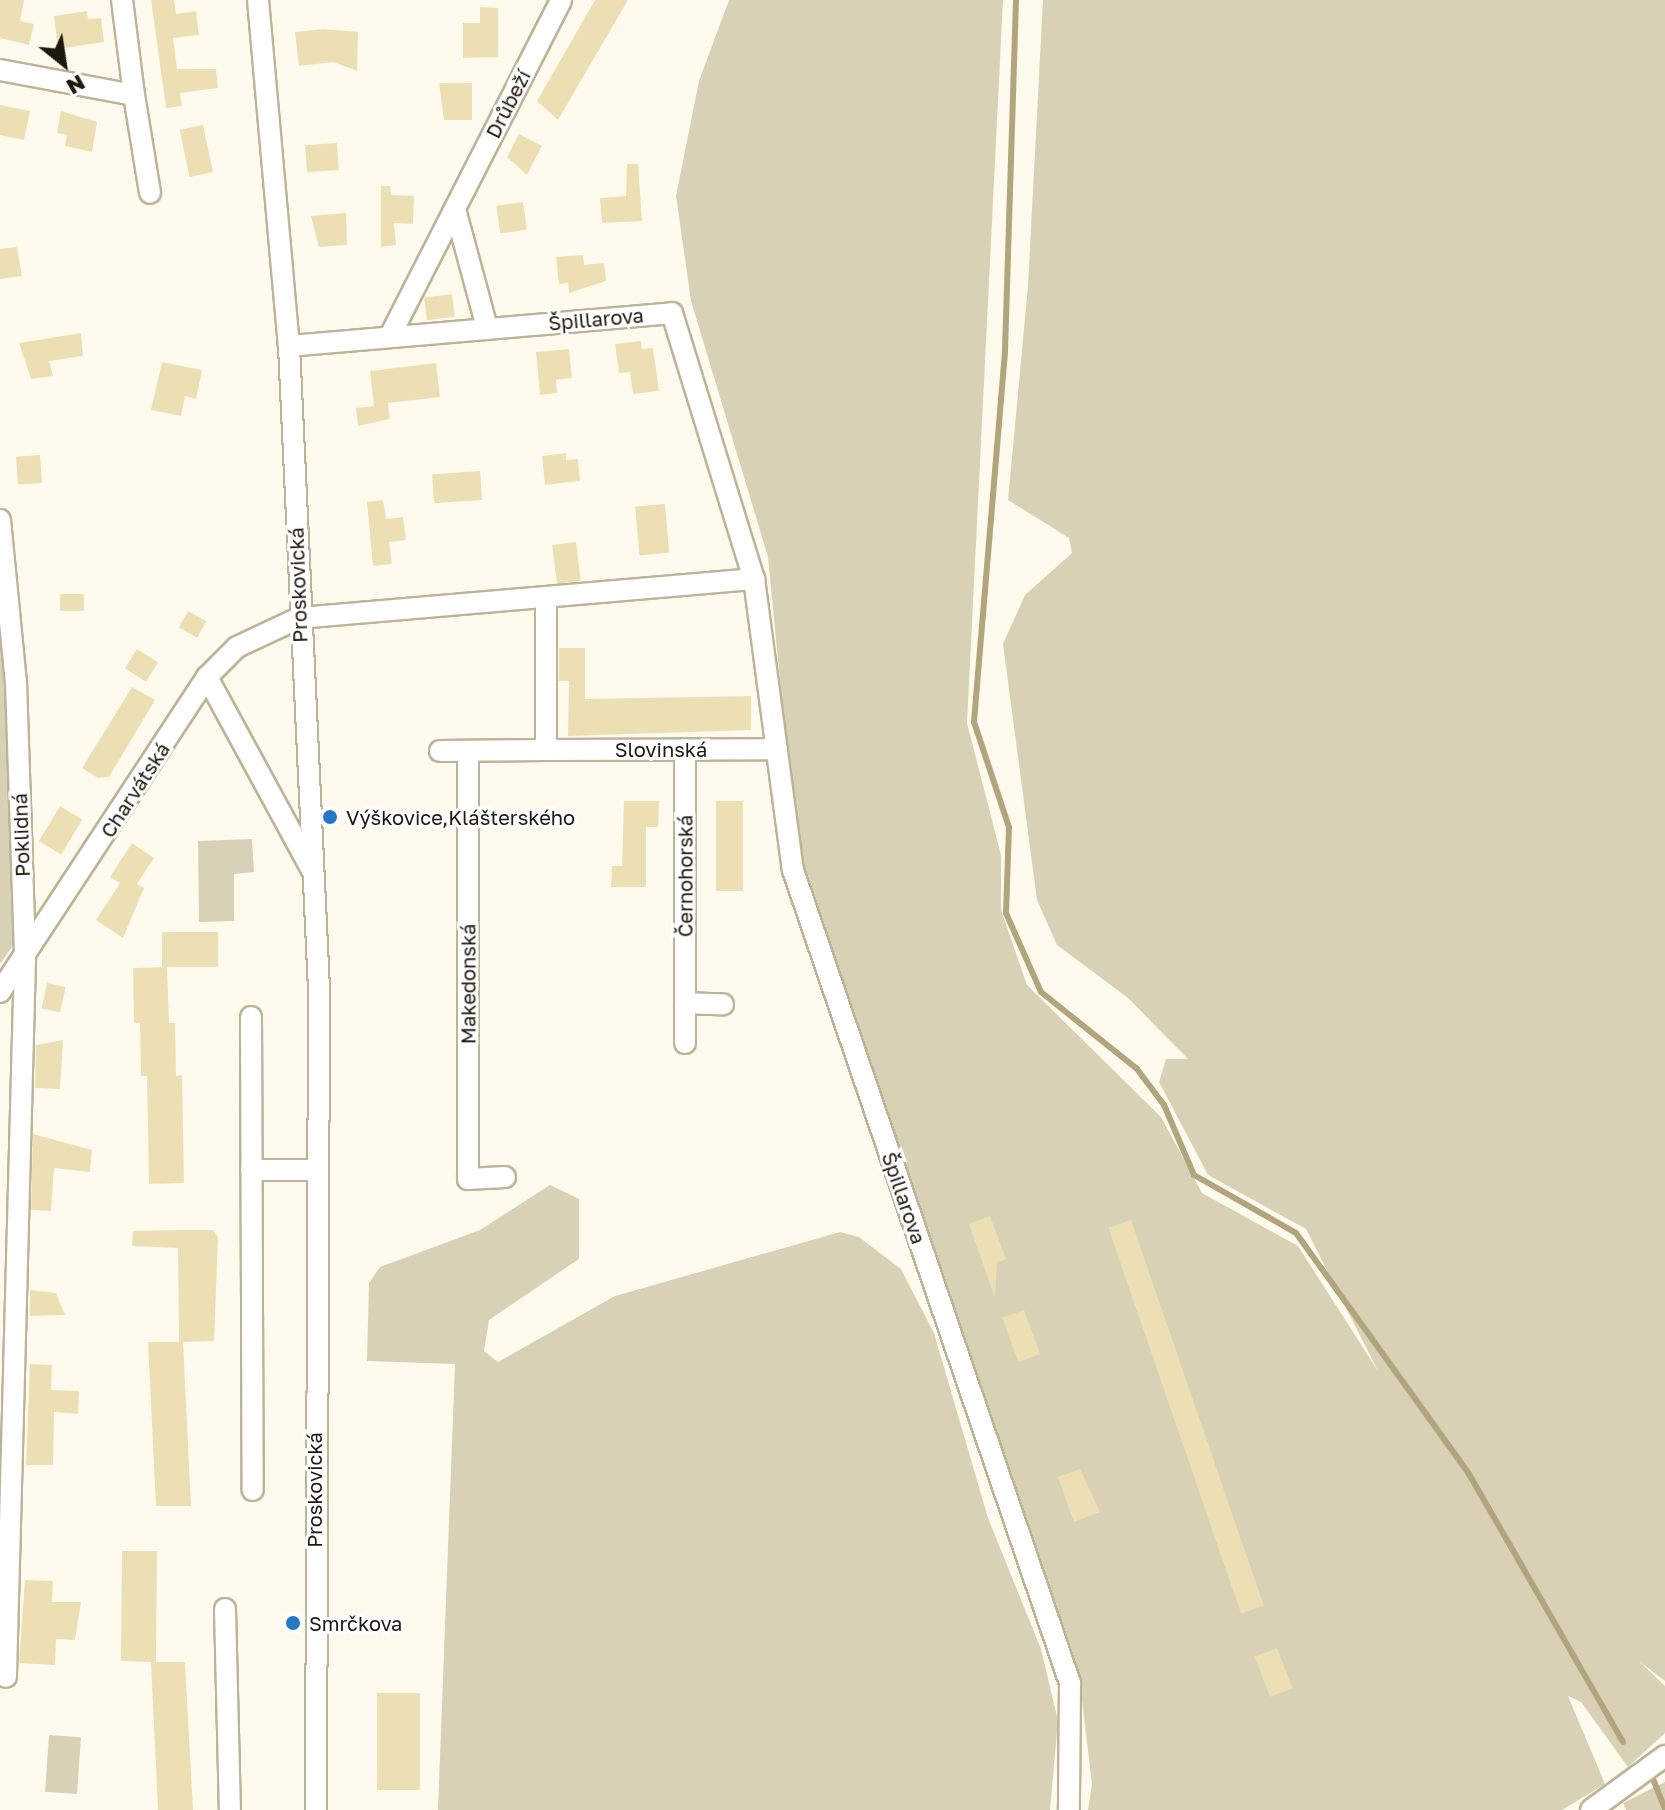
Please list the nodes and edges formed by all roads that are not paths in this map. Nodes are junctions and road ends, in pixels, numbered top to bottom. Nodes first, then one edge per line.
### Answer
1 (122, 0) edge
2 (258, 0) edge
3 (561, 0) edge
4 (0, 70) edge
5 (134, 95) junction
6 (150, 193) dead end
7 (455, 209) junction
8 (487, 328) junction
9 (390, 336) junction
10 (289, 346) junction
11 (0, 520) edge
12 (754, 579) junction
13 (546, 597) junction
14 (299, 618) junction
15 (207, 677) junction
16 (685, 749) junction
17 (777, 749) junction
18 (546, 750) junction
19 (440, 751) dead end
20 (468, 751) junction
21 (313, 872) junction
22 (25, 959) junction
23 (0, 992) edge
24 (685, 1003) junction
25 (723, 1004) dead end
26 (251, 1017) dead end
27 (685, 1043) dead end
28 (251, 1170) junction
29 (314, 1170) junction
30 (505, 1177) dead end
31 (253, 1490) dead end
32 (225, 1609) dead end
33 (6, 1677) dead end
34 (1665, 1756) edge
35 (230, 1810) edge
36 (316, 1810) edge
37 (1069, 1810) edge
38 (1591, 1810) edge

1 - 5 street
2 - 10 street, Proskovická
3 - 7 street, Drůbeží
4 - 5 street
5 - 6 street
7 - 8 street
7 - 9 street, Drůbeží
8 - 9 street, Špillarova
8 - 12 street, Špillarova
9 - 10 street, Špillarova
10 - 14 street, Proskovická
11 - 22 street, Poklidná
12 - 13 street
12 - 17 street, Špillarova
13 - 14 street
13 - 18 street
14 - 15 street, Charvátská
14 - 21 street, Proskovická
15 - 21 street
15 - 22 street, Charvátská
16 - 17 street, Slovinská
16 - 18 street, Slovinská
16 - 24 street, Černohorská
17 - 37 street, Špillarova
18 - 20 street, Slovinská
19 - 20 street, Slovinská
20 - 30 street, Makedonská
21 - 29 street, Proskovická
22 - 23 street, Charvátská
22 - 33 street, Poklidná
24 - 25 street
24 - 27 street, Černohorská
26 - 28 street
28 - 29 street
28 - 31 street
29 - 36 street, Proskovická
32 - 35 street
34 - 38 street

